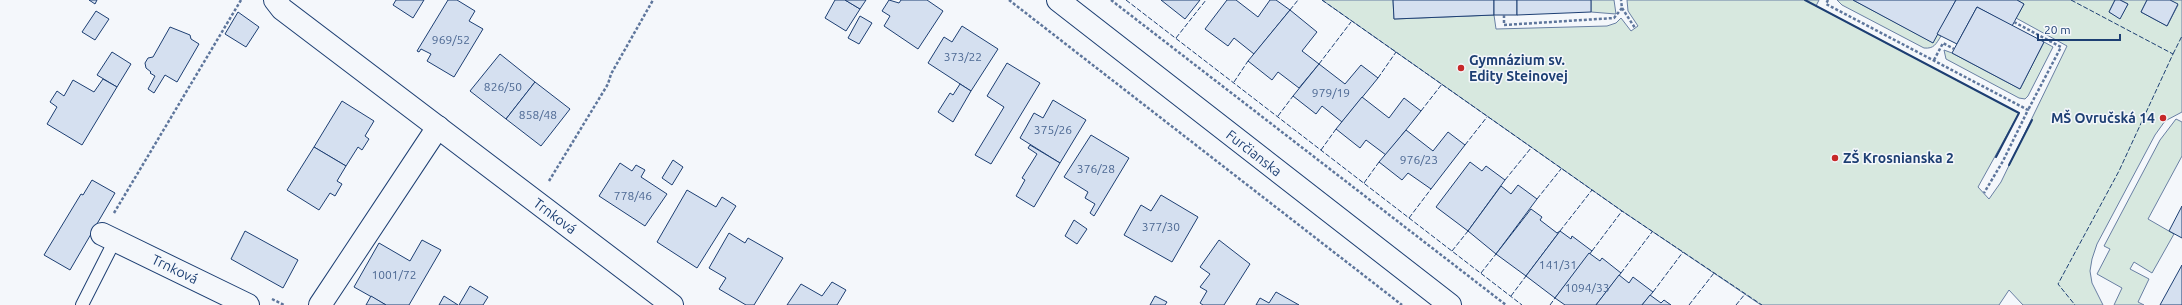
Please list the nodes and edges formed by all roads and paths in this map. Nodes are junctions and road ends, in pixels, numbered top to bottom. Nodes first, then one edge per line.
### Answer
1 (241, 0) edge
2 (275, 0) edge
3 (653, 0) edge
4 (1009, 0) edge
5 (1058, 0) edge
6 (1111, 0) edge
7 (1621, 0) edge
8 (1828, 0) edge
9 (1622, 8) junction
10 (1504, 15) dead end
11 (2014, 22) dead end
12 (1635, 28) dead end
13 (1954, 48) dead end
14 (1934, 60) junction
15 (2028, 110) junction
16 (438, 127) junction
17 (1984, 193) dead end
18 (535, 201) junction
19 (109, 237) junction
20 (82, 305) edge
21 (248, 305) edge
22 (320, 305) edge
23 (672, 305) edge
24 (1402, 305) edge
25 (1450, 305) edge
26 (1506, 305) edge

1 - 19 path
2 - 16 street, Trnková
3 - 18 path
4 - 24 path
5 - 25 street, Furčianska
6 - 26 path
7 - 9 path
8 - 14 path
9 - 10 path
9 - 12 path
11 - 15 path
13 - 14 path
14 - 15 path
15 - 17 path
16 - 18 street, Trnková
16 - 22 street
18 - 23 street, Trnková
19 - 20 lane
19 - 21 street, Trnková

